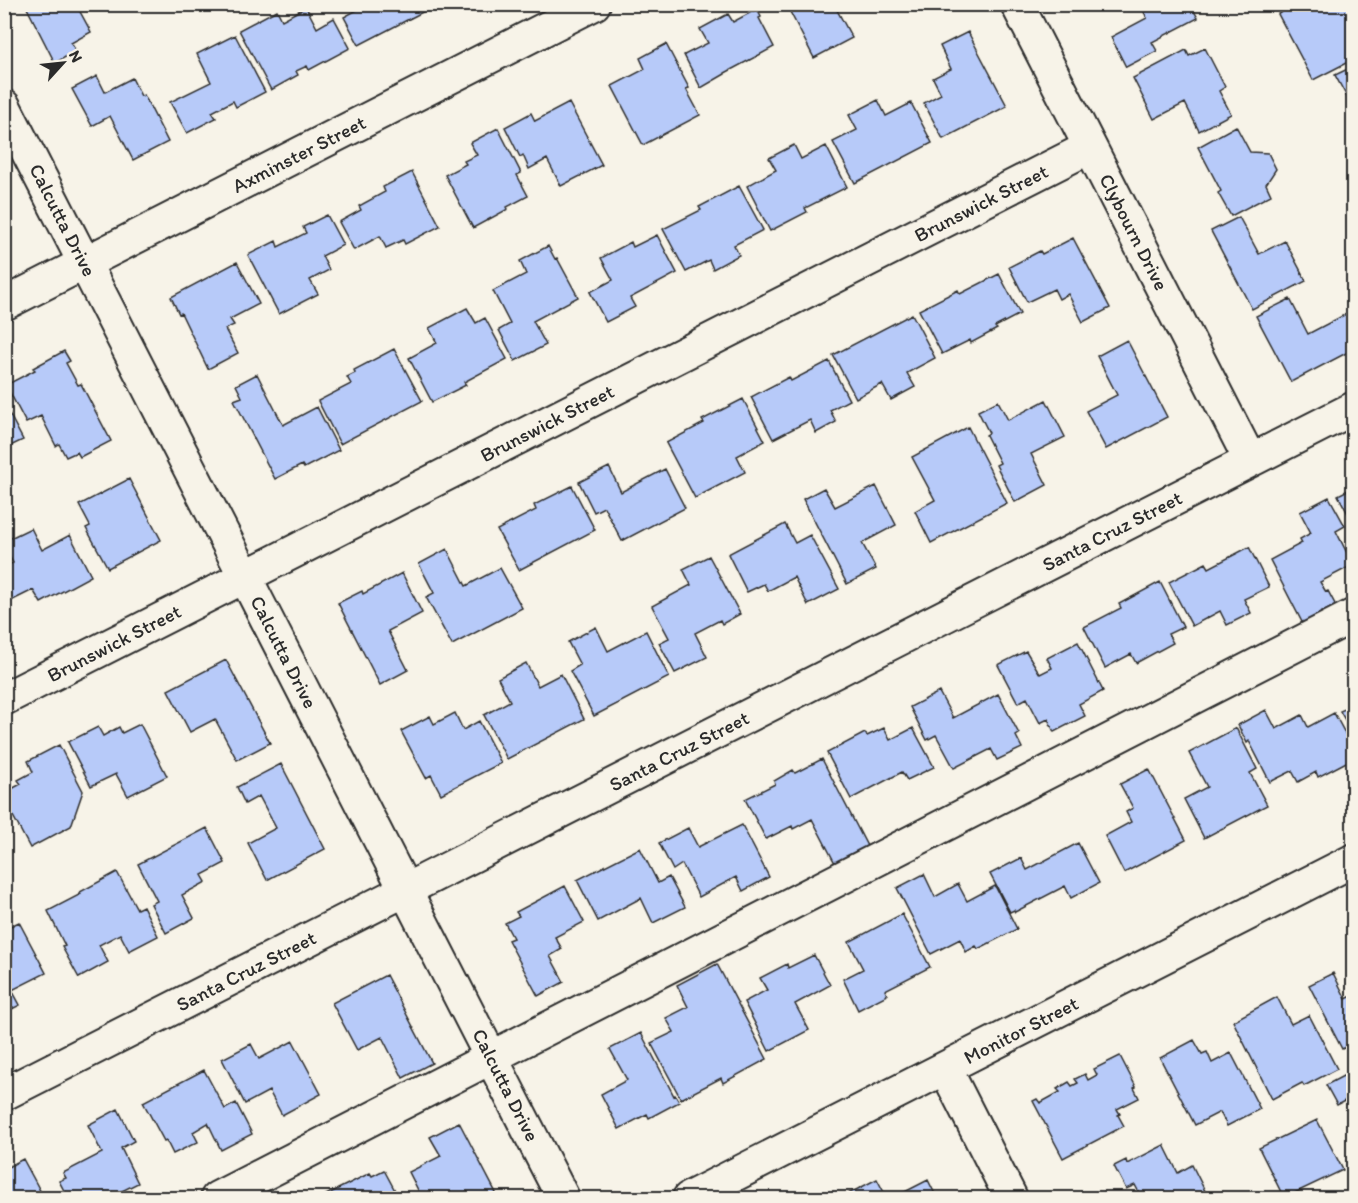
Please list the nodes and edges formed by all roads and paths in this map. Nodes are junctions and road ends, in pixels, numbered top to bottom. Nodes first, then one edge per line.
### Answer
1 (594, 4) edge
2 (1017, 4) edge
3 (4, 106) edge
4 (1090, 147) junction
5 (85, 263) junction
6 (4, 304) edge
7 (1353, 408) edge
8 (1250, 460) junction
9 (245, 577) junction
10 (1353, 615) edge
11 (4, 699) edge
12 (1353, 861) edge
13 (406, 890) junction
14 (492, 1058) junction
15 (945, 1068) junction
16 (4, 1094) edge
17 (217, 1198) edge
18 (563, 1198) edge
19 (689, 1198) edge
20 (1011, 1198) edge

1 - 5 street, Axminster Street
2 - 4 street, Clybourn Drive
3 - 5 street, Calcutta Drive
4 - 8 street, Clybourn Drive
4 - 9 street, Brunswick Street
5 - 6 street, Axminster Street
5 - 9 street, Calcutta Drive
7 - 8 street, Santa Cruz Street
8 - 13 street, Santa Cruz Street
9 - 11 street, Brunswick Street
9 - 13 street, Calcutta Drive
10 - 14 street
12 - 15 street, Monitor Street
13 - 14 street, Calcutta Drive
13 - 16 street, Santa Cruz Street
14 - 17 street
14 - 18 street, Calcutta Drive
15 - 19 street, Monitor Street
15 - 20 street

